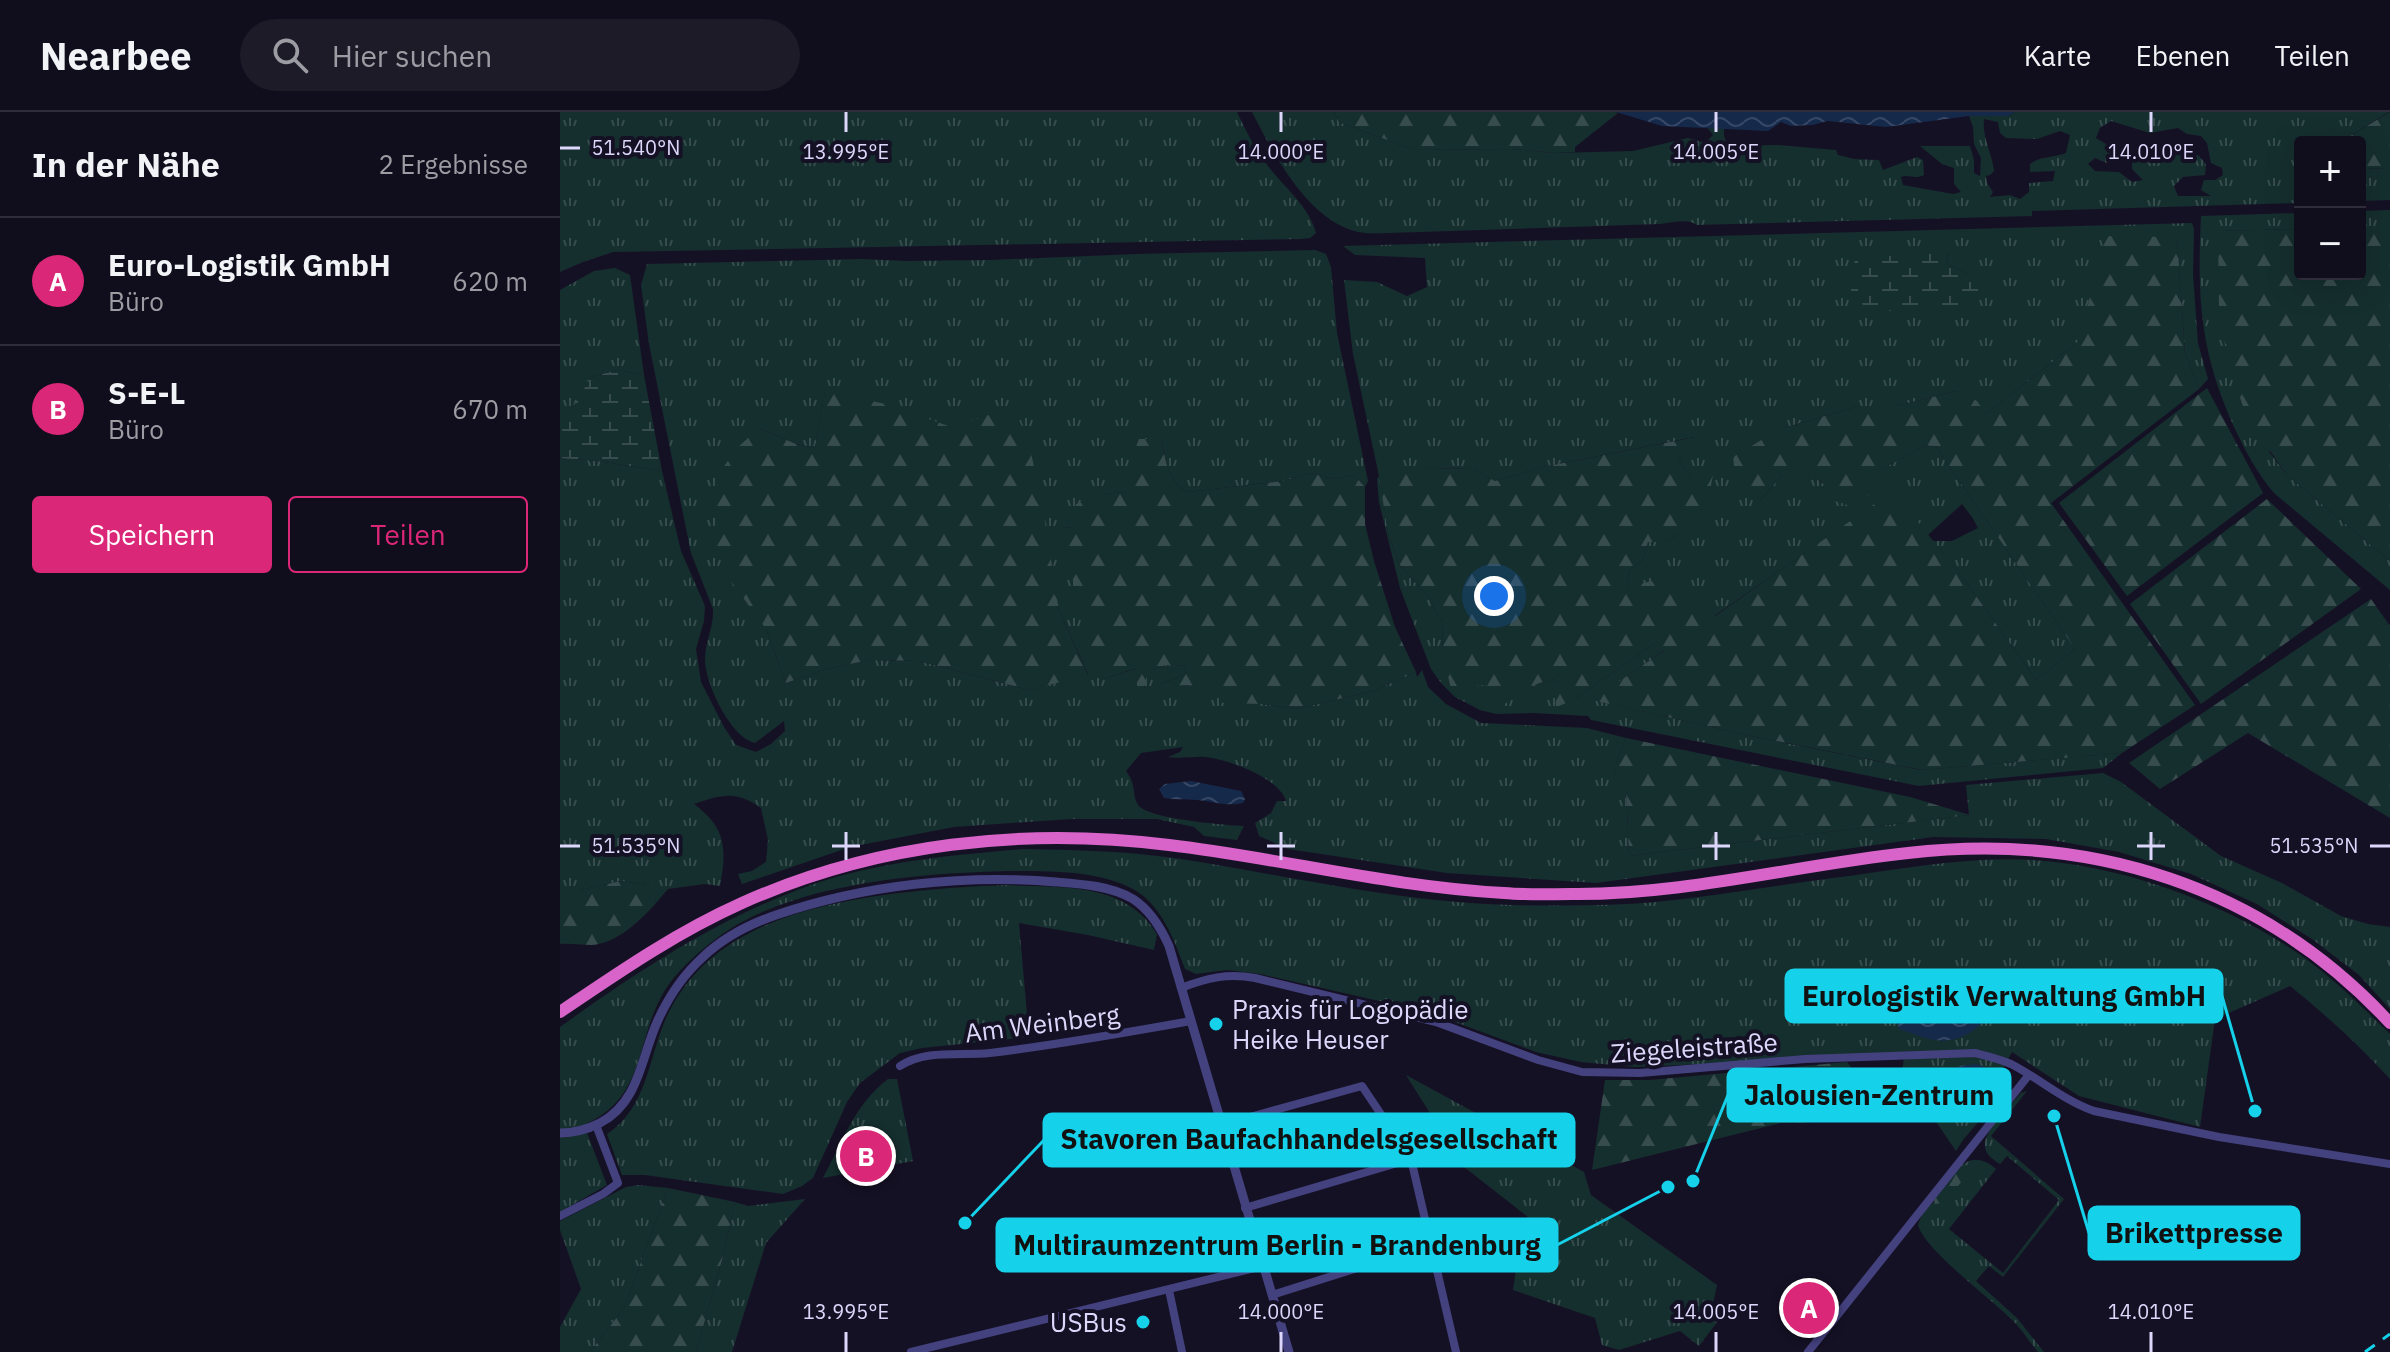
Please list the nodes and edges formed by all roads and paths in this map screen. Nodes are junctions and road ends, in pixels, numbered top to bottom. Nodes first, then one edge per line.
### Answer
1 (1181, 988) junction
2 (560, 1012) edge
3 (1191, 1021) junction
4 (2390, 1023) edge
5 (900, 1066) dead end
6 (2028, 1076) junction
7 (596, 1125) junction
8 (1221, 1125) junction
9 (560, 1133) edge
10 (1411, 1159) junction
11 (2390, 1164) edge
12 (1245, 1208) junction
13 (560, 1216) edge
14 (1430, 1245) junction
15 (1263, 1266) junction
16 (1169, 1290) junction
17 (1272, 1295) junction
18 (911, 1352) edge
19 (1182, 1352) edge
20 (1289, 1352) edge
21 (1456, 1352) edge
22 (1808, 1352) edge

1 - 3 street
1 - 6 street, Ziegeleistraße
1 - 7 street
2 - 4 highway
3 - 5 street, Am Weinberg
3 - 8 street
6 - 11 street, Ziegeleistraße
6 - 22 street
7 - 9 street
7 - 13 street
8 - 10 street
8 - 12 street
10 - 12 street
10 - 14 street
12 - 15 street
14 - 17 street
14 - 21 street
15 - 16 street
15 - 17 street
16 - 18 street
16 - 19 street
17 - 20 street

